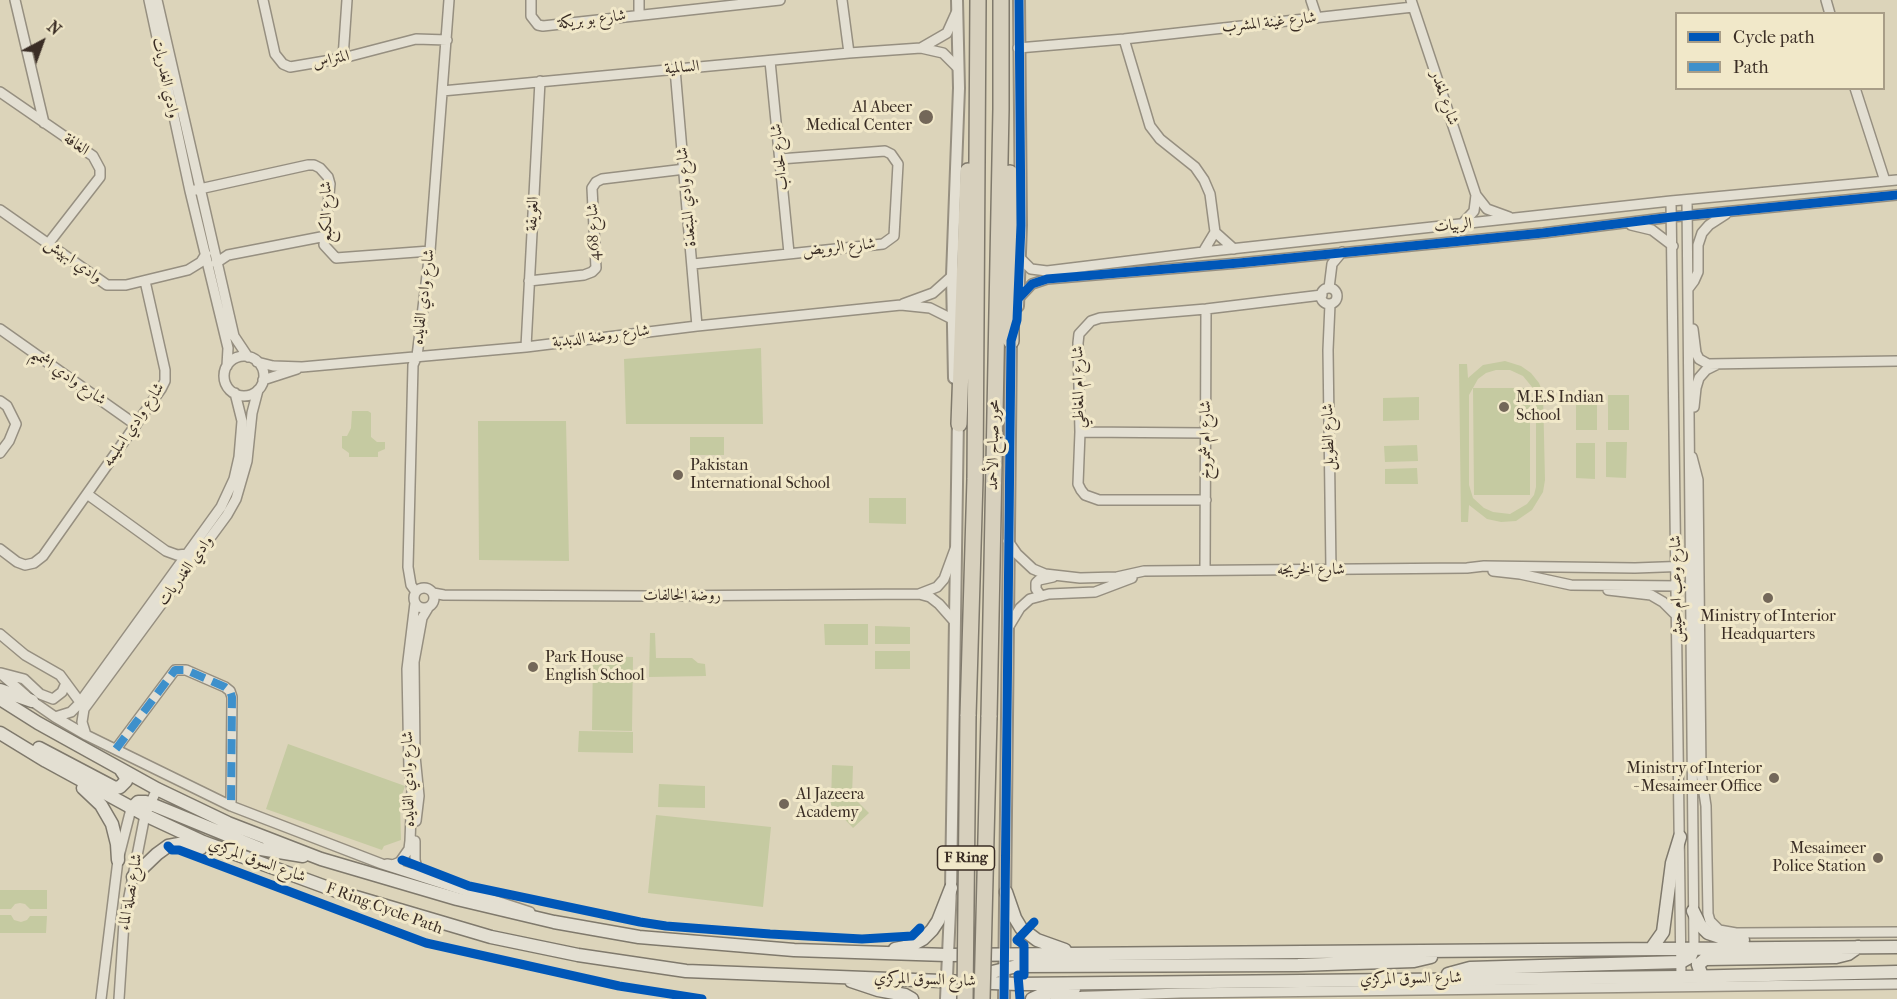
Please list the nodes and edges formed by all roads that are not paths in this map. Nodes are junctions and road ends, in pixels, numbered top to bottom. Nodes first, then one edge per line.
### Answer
1 (15, 0) edge
2 (149, 0) edge
3 (157, 0) edge
4 (263, 0) edge
5 (347, 0) edge
6 (450, 0) edge
7 (531, 0) edge
8 (639, 0) edge
9 (780, 0) edge
10 (842, 0) edge
11 (978, 0) edge
12 (1001, 0) edge
13 (1019, 0) edge
14 (1311, 0) edge
15 (739, 2) edge
16 (957, 4) edge
17 (1412, 4) edge
18 (639, 15) junction
19 (1317, 18) junction
20 (1001, 34) junction
21 (447, 39) junction
22 (1124, 39) junction
23 (921, 48) junction
24 (1018, 48) junction
25 (849, 52) junction
26 (343, 57) junction
27 (770, 61) junction
28 (958, 68) junction
29 (675, 69) junction
30 (540, 81) junction
31 (1856, 90) edge
32 (442, 91) junction
33 (978, 91) junction
34 (0, 92) edge
35 (44, 123) junction
36 (780, 159) junction
37 (685, 169) junction
38 (1897, 180) edge
39 (1885, 181) junction
40 (195, 190) junction
41 (1476, 195) junction
42 (1897, 195) edge
43 (1687, 200) junction
44 (1671, 201) junction
45 (0, 210) edge
46 (1729, 212) junction
47 (1687, 216) junction
48 (1672, 217) junction
49 (1514, 218) junction
50 (1463, 223) junction
51 (1623, 223) junction
52 (1215, 232) junction
53 (326, 236) junction
54 (48, 244) junction
55 (1673, 246) junction
56 (1234, 249) junction
57 (430, 251) junction
58 (1203, 252) junction
59 (1342, 252) junction
60 (789, 253) junction
61 (207, 254) junction
62 (1020, 258) junction
63 (216, 263) junction
64 (693, 264) junction
65 (188, 270) junction
66 (952, 276) junction
67 (212, 279) junction
68 (144, 281) junction
69 (530, 281) junction
70 (1688, 289) junction
71 (1325, 292) junction
72 (1018, 299) junction
73 (1330, 304) junction
74 (901, 305) junction
75 (1206, 309) junction
76 (952, 319) junction
77 (1688, 319) junction
78 (697, 326) junction
79 (0, 329) edge
80 (1011, 341) junction
81 (525, 346) junction
82 (417, 356) junction
83 (248, 357) junction
84 (1897, 361) edge
85 (257, 362) junction
86 (1716, 365) junction
87 (227, 366) junction
88 (302, 367) junction
89 (1663, 372) dead end
90 (1674, 372) junction
91 (263, 380) junction
92 (258, 390) junction
93 (235, 393) junction
94 (0, 401) edge
95 (1689, 418) junction
96 (958, 424) junction
97 (136, 425) junction
98 (1080, 432) junction
99 (1205, 433) junction
100 (1689, 450) junction
101 (0, 453) edge
102 (87, 494) junction
103 (1206, 500) junction
104 (1008, 541) junction
105 (956, 547) junction
106 (0, 549) edge
107 (166, 551) junction
108 (188, 554) junction
109 (1676, 566) junction
110 (1690, 566) junction
111 (1467, 568) junction
112 (1205, 570) junction
113 (1331, 570) junction
114 (1155, 572) junction
115 (175, 573) junction
116 (1058, 576) junction
117 (1591, 585) junction
118 (1677, 586) junction
119 (1690, 586) junction
120 (416, 592) junction
121 (919, 594) junction
122 (1041, 596) junction
123 (432, 601) junction
124 (415, 603) junction
125 (1677, 616) junction
126 (954, 621) junction
127 (1007, 630) junction
128 (0, 634) edge
129 (0, 673) edge
130 (66, 683) junction
131 (0, 690) edge
132 (1690, 696) junction
133 (0, 699) edge
134 (32, 701) junction
135 (80, 702) junction
136 (1701, 709) junction
137 (55, 717) junction
138 (0, 731) edge
139 (86, 735) junction
140 (116, 749) junction
141 (46, 761) junction
142 (121, 770) junction
143 (157, 789) junction
144 (150, 803) junction
145 (231, 806) junction
146 (131, 809) junction
147 (145, 815) junction
148 (1680, 837) junction
149 (321, 859) junction
150 (118, 860) junction
151 (382, 864) junction
152 (282, 871) junction
153 (1707, 871) junction
154 (133, 877) junction
155 (430, 880) junction
156 (951, 888) junction
157 (1006, 892) junction
158 (1692, 897) junction
159 (1693, 911) junction
160 (554, 922) junction
161 (1897, 932) edge
162 (1859, 946) junction
163 (1821, 947) junction
164 (1897, 947) edge
165 (1652, 949) junction
166 (1072, 952) junction
167 (1444, 952) junction
168 (879, 953) junction
169 (1685, 953) junction
170 (947, 955) junction
171 (1005, 955) junction
172 (1005, 968) junction
173 (1897, 972) edge
174 (1681, 976) junction
175 (1702, 976) junction
176 (838, 977) junction
177 (1438, 978) junction
178 (946, 981) junction
179 (971, 982) junction
180 (1111, 983) junction
181 (1004, 984) junction
182 (1897, 984) edge
183 (101, 999) edge
184 (119, 999) edge
185 (912, 999) edge
186 (946, 999) edge
187 (955, 999) edge
188 (965, 999) edge
189 (982, 999) edge
190 (1004, 999) edge
191 (1032, 999) edge
192 (1055, 999) edge

1 - 35 street
2 - 40 street, وادي الغدريات
3 - 40 street, وادي الغدريات
4 - 26 street, المتراس
5 - 26 street
6 - 21 street, شارع وادي الفايده
7 - 18 street, شارع بو بريكة
8 - 18 street, شارع بو بريكة
9 - 15 street, شارع بو بريكة
10 - 25 street
11 - 33 highway, محور صباح الأحمد
12 - 20 highway, محور صباح الأحمد
13 - 24 street, محور صباح الأحمد
14 - 19 street
15 - 18 street, شارع بو بريكة
16 - 23 street, السالمية
16 - 28 street
17 - 19 street, شارع غينة المشرب
17 - 41 street, شارع لمغدر
19 - 22 street, شارع غينة المشرب
20 - 80 highway
20 - 189 highway, محور صباح الأحمد / F Ring, bridge
21 - 26 street, المتراس
21 - 32 street, شارع وادي الفايده
22 - 24 street, شارع غينة المشرب
22 - 52 street
23 - 25 street, السالمية
23 - 28 street, السالمية
24 - 62 street, محور صباح الأحمد
25 - 27 street, السالمية
27 - 29 street, السالمية
27 - 36 street, شارع لحداب
28 - 66 street
29 - 30 street, السالمية
29 - 37 street, شارع وادي المبتعدة
30 - 32 street, السالمية
30 - 69 street, الغويفة
31 - 39 street
32 - 57 street, شارع وادي الفايده
33 - 96 highway
33 - 188 highway, محور صباح الأحمد / F Ring, bridge
34 - 35 street, الغافة
35 - 54 street, الغافة
36 - 60 street, شارع لحداب
36 - 60 street, شارع الرويض
37 - 64 street, شارع وادي المبتعدة
37 - 69 street, شارع 468
38 - 39 street, الربيات
39 - 43 street, الربيات
40 - 53 street, شارع الكبع
40 - 61 street, وادي الغدريات
40 - 63 street, وادي الغدريات
41 - 49 street
41 - 50 street
42 - 46 street, الربيات
43 - 44 street, الربيات
43 - 47 street, شارع وعب ام حيش
44 - 48 street, شارع وعب ام حيش
44 - 49 street, الربيات
45 - 54 street, وادي ابهيش
46 - 47 street, الربيات
46 - 70 street
47 - 48 street, الربيات
47 - 70 street, شارع وعب ام حيش
48 - 51 street, الربيات
48 - 55 street, شارع وعب ام حيش
49 - 50 street, الربيات
50 - 56 street, الربيات
51 - 55 street
51 - 59 street, الربيات
52 - 56 street
52 - 58 street
53 - 57 street, شارع الكبع
53 - 63 street
54 - 68 street, وادي ابهيش
55 - 90 street, شارع وعب ام حيش
56 - 58 street, الربيات
57 - 82 street, شارع وادي الفايده
58 - 62 street, الربيات
59 - 71 street
59 - 72 street, الربيات
60 - 64 street, شارع الرويض
61 - 65 street, وادي ابهيش
61 - 67 street, وادي الغدريات
62 - 72 street, محور صباح الأحمد
63 - 83 street, وادي الغدريات
64 - 78 street, شارع وادي المبتعدة
65 - 67 street
65 - 68 street, وادي ابهيش
66 - 74 street, شارع روضة الدبدبة
66 - 76 street
67 - 87 street, وادي الغدريات
68 - 97 street, شارع وادي اسليمه
69 - 81 street, الغويفة
70 - 77 street, شارع وعب ام حيش
71 - 73 street
71 - 73 street
71 - 75 street, شارع ام المغاطي
72 - 80 street, محور صباح الأحمد
73 - 113 street, شارع الطويل
74 - 76 street, شارع روضة الدبدبة
74 - 78 street, شارع روضة الدبدبة
75 - 98 street, شارع ام المغاطي
75 - 99 street, شارع ام شمروخ
76 - 96 street
77 - 86 street
77 - 95 street, شارع وعب ام حيش
78 - 81 street, شارع روضة الدبدبة
79 - 97 street, شارع وادي اشميم
80 - 104 street, محور صباح الأحمد
81 - 82 street, شارع روضة الدبدبة
82 - 88 street, شارع روضة الدبدبة
82 - 120 street, شارع وادي الفايده
83 - 85 street
83 - 87 street
84 - 86 street
85 - 88 street, شارع روضة الدبدبة
85 - 91 street
86 - 95 street
87 - 93 street
88 - 91 street, شارع روضة الدبدبة
89 - 90 street
90 - 109 street, شارع وعب ام حيش
91 - 92 street
92 - 93 street
92 - 139 street, وادي الغدريات
93 - 108 street, وادي الغدريات
94 - 101 street
95 - 100 street, شارع وعب ام حيش
96 - 105 street
97 - 102 street, شارع وادي اسليمه
98 - 99 street
98 - 103 street, شارع ام المغاطي
99 - 103 street, شارع ام شمروخ
100 - 110 street, شارع وعب ام حيش
100 - 136 street, شارع وعب ام حيش
102 - 106 street, شارع وادي اسليمه
102 - 107 street
103 - 112 street, شارع ام شمروخ
104 - 116 street, شارع الخريجه
104 - 127 street, محور صباح الأحمد
105 - 121 street
105 - 126 street
107 - 108 street
107 - 115 street
108 - 115 street, وادي الغدريات
109 - 110 street, شارع الخريجه
109 - 111 street, شارع الخريجه
109 - 118 street, شارع وعب ام حيش
110 - 119 street, شارع وعب ام حيش
111 - 113 street, شارع الخريجه
111 - 117 street, شارع الخريجه
112 - 113 street, شارع الخريجه
112 - 114 street, شارع الخريجه
114 - 116 street, شارع الخريجه
114 - 122 street, شارع الخريجه
115 - 135 street, وادي الغدريات
116 - 122 street, شارع الخريجه
117 - 118 street, شارع الخريجه
117 - 125 street
118 - 119 street, شارع الخريجه
118 - 125 street, شارع وعب ام حيش
119 - 132 street, شارع وعب ام حيش
120 - 123 street
120 - 124 street
121 - 123 street, روضة الخالفات
121 - 126 street
122 - 127 street, شارع الخريجه
123 - 124 street
123 - 155 street, شارع وادي الفايده
124 - 151 street, شارع وادي الفايده
125 - 148 street, شارع وعب ام حيش
126 - 156 street
127 - 157 street, محور صباح الأحمد
128 - 130 street
129 - 130 street
129 - 134 street, شارع السوق المركزي
130 - 135 street
131 - 134 main road
132 - 136 street
132 - 158 street, شارع وعب ام حيش
133 - 142 main road, شارع السوق المركزي
134 - 137 street, شارع السوق المركزي
135 - 137 street, وادي الغدريات
136 - 153 street, شارع وعب ام حيش
137 - 139 street, شارع السوق المركزي
138 - 141 main road, شارع السوق المركزي
138 - 142 main road
139 - 140 street, شارع السوق المركزي
140 - 145 street, شارع السوق المركزي
140 - 145 street
141 - 146 main road, شارع السوق المركزي
141 - 150 main road
142 - 143 main road, شارع السوق المركزي
143 - 144 street, شارع نصلة الماء
143 - 149 main road, شارع السوق المركزي
144 - 146 main road
144 - 147 street, شارع نصلة الماء
144 - 149 main road
145 - 151 street, شارع السوق المركزي
146 - 147 main road, شارع السوق المركزي
146 - 150 street, شارع نصلة الماء
147 - 152 main road, شارع السوق المركزي
147 - 154 street, شارع نصلة الماء
148 - 165 main road
148 - 169 street, شارع وعب ام حيش
149 - 160 main road, شارع السوق المركزي
150 - 183 street, شارع نصلة الماء
151 - 155 street, شارع السوق المركزي
152 - 154 main road
152 - 176 main road, شارع السوق المركزي
153 - 158 street
153 - 161 street, شارع وعب ام حيش
154 - 184 street, شارع نصلة الماء
155 - 160 street, شارع السوق المركزي
156 - 168 main road
156 - 170 street
157 - 166 main road
157 - 171 street, محور صباح الأحمد
158 - 159 street, شارع وعب ام حيش
159 - 163 main road
159 - 169 street, شارع وعب ام حيش
160 - 168 main road, شارع السوق المركزي
162 - 163 main road, شارع السوق المركزي
162 - 164 main road, شارع السوق المركزي
162 - 175 main road
163 - 169 main road, شارع السوق المركزي
165 - 167 main road, شارع السوق المركزي
165 - 169 main road, شارع السوق المركزي
166 - 167 main road, شارع السوق المركزي
166 - 171 main road, شارع السوق المركزي
167 - 172 main road
168 - 170 main road, شارع السوق المركزي
169 - 174 street, شارع وعب ام حيش
169 - 177 main road
170 - 171 main road, شارع السوق المركزي
170 - 178 street
171 - 172 street, محور صباح الأحمد
172 - 179 main road
172 - 181 street, محور صباح الأحمد
173 - 175 main road, شارع السوق المركزي
174 - 175 main road, شارع السوق المركزي
174 - 177 main road, شارع السوق المركزي
176 - 178 main road, شارع السوق المركزي
176 - 185 main road
177 - 180 main road, شارع السوق المركزي
178 - 179 main road, شارع السوق المركزي
178 - 186 street
179 - 181 main road, شارع السوق المركزي
179 - 187 main road
180 - 181 main road, شارع السوق المركزي
180 - 191 main road
181 - 190 street, محور صباح الأحمد
182 - 192 street, شارع السوق المركزي

